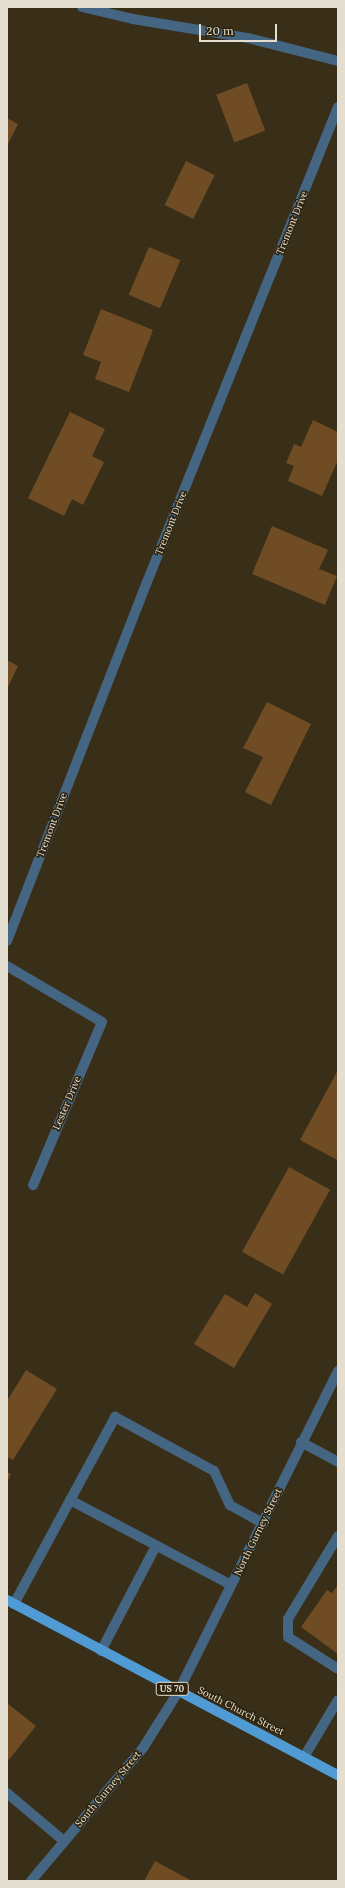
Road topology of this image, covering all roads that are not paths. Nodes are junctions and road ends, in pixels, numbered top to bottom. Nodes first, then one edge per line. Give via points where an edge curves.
1 (82, 7) edge
2 (338, 61) edge
3 (338, 107) edge
4 (7, 941) edge
5 (7, 966) edge
6 (32, 1185) dead end
7 (338, 1371) edge
8 (301, 1442) junction
9 (338, 1462) edge
10 (70, 1500) junction
11 (263, 1523) junction
12 (338, 1536) edge
13 (156, 1546) junction
14 (231, 1585) junction
15 (11, 1602) edge
16 (101, 1651) junction
17 (338, 1669) edge
18 (178, 1692) junction
19 (338, 1700) edge
20 (304, 1757) junction
21 (338, 1775) edge
22 (7, 1793) edge
23 (64, 1841) junction
24 (31, 1881) edge

1 - 2 street via 133,19 248,38
3 - 4 street, Tremont Drive via 147,582
5 - 6 street, Lester Drive via 102,1022
7 - 8 street, North Gurney Street
8 - 9 street
8 - 11 street, North Gurney Street
10 - 11 street via 115,1417 214,1471 230,1505
10 - 13 street
10 - 15 street
11 - 14 street, North Gurney Street
12 - 17 street via 288,1619 288,1637
13 - 14 street
13 - 16 street
14 - 18 street, North Gurney Street
15 - 16 main road, South Church Street / US 70
16 - 18 main road, South Church Street / US 70
18 - 20 main road, South Church Street / US 70
18 - 23 street, South Gurney Street via 143,1748
19 - 20 street
20 - 21 main road, South Church Street / US 70
22 - 23 street
23 - 24 street, South Gurney Street

